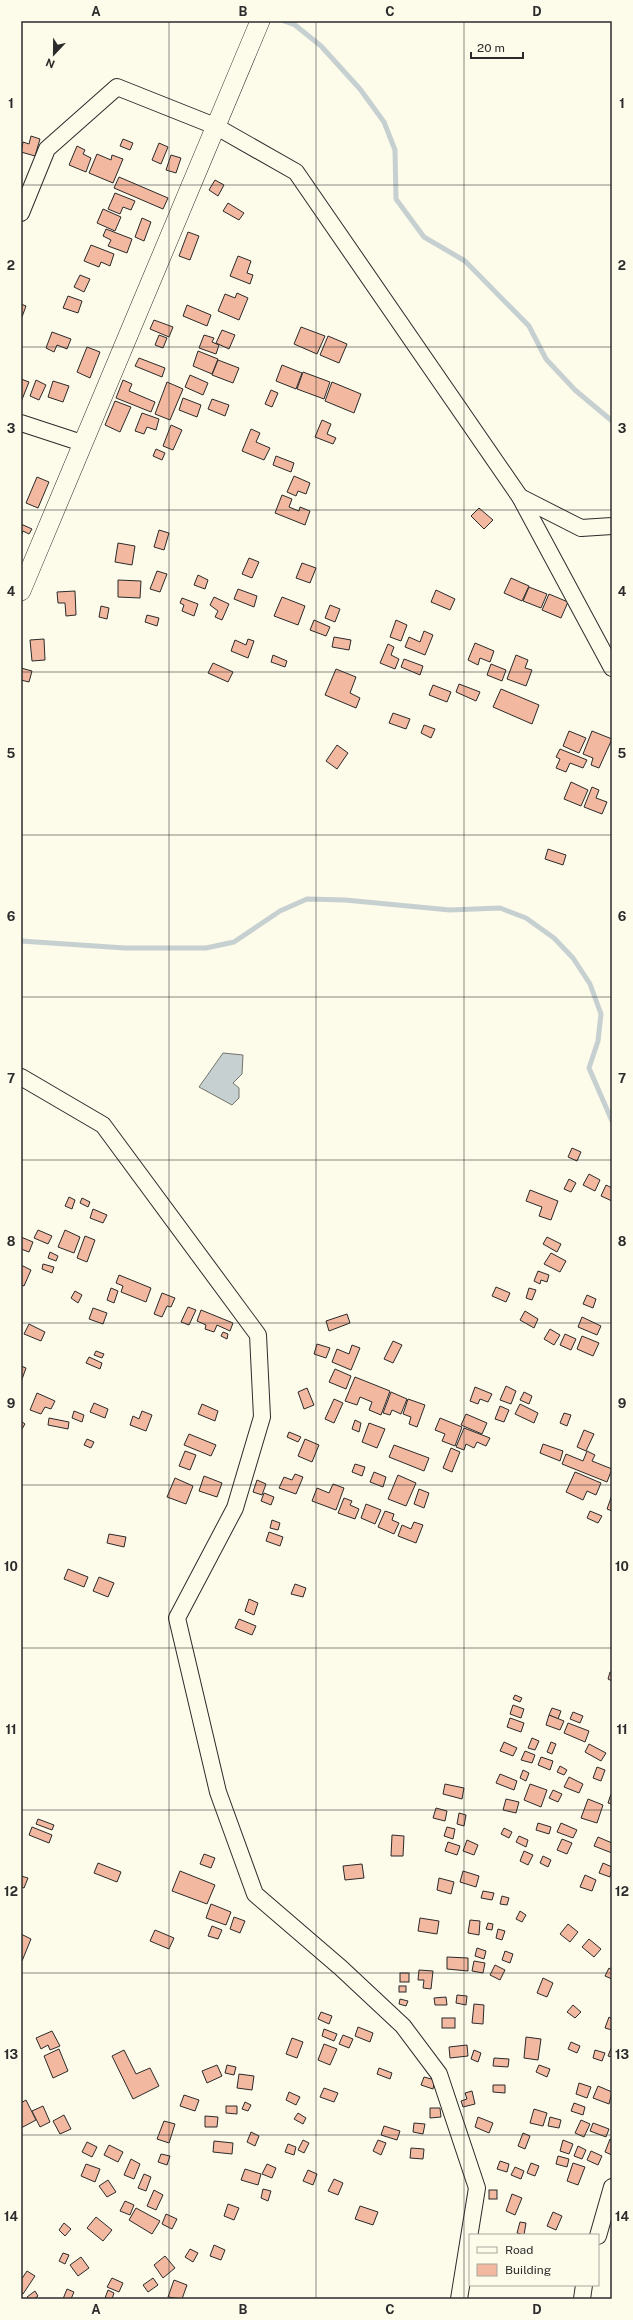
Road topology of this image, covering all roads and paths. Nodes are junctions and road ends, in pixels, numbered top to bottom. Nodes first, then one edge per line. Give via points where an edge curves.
1 (256, 29) edge
2 (216, 126) junction
3 (21, 213) edge
4 (21, 423) edge
5 (82, 443) junction
6 (520, 497) junction
7 (612, 526) edge
8 (22, 587) edge
9 (612, 668) edge
10 (21, 1077) edge
11 (612, 2187) edge
12 (470, 2234) edge
13 (599, 2234) edge
14 (469, 2237) edge
15 (584, 2286) edge
16 (459, 2299) edge
17 (582, 2299) edge

1 - 2 street
2 - 3 street via 117,87 47,149
2 - 5 street
2 - 6 street via 296,172
4 - 5 street
5 - 8 street
6 - 7 street via 581,528
6 - 9 street
10 - 12 street via 104,1125 258,1335 262,1418 235,1508 177,1618 218,1792 255,1894 341,1968 403,2026 439,2074 477,2188
11 - 13 street
14 - 16 street
15 - 17 street

